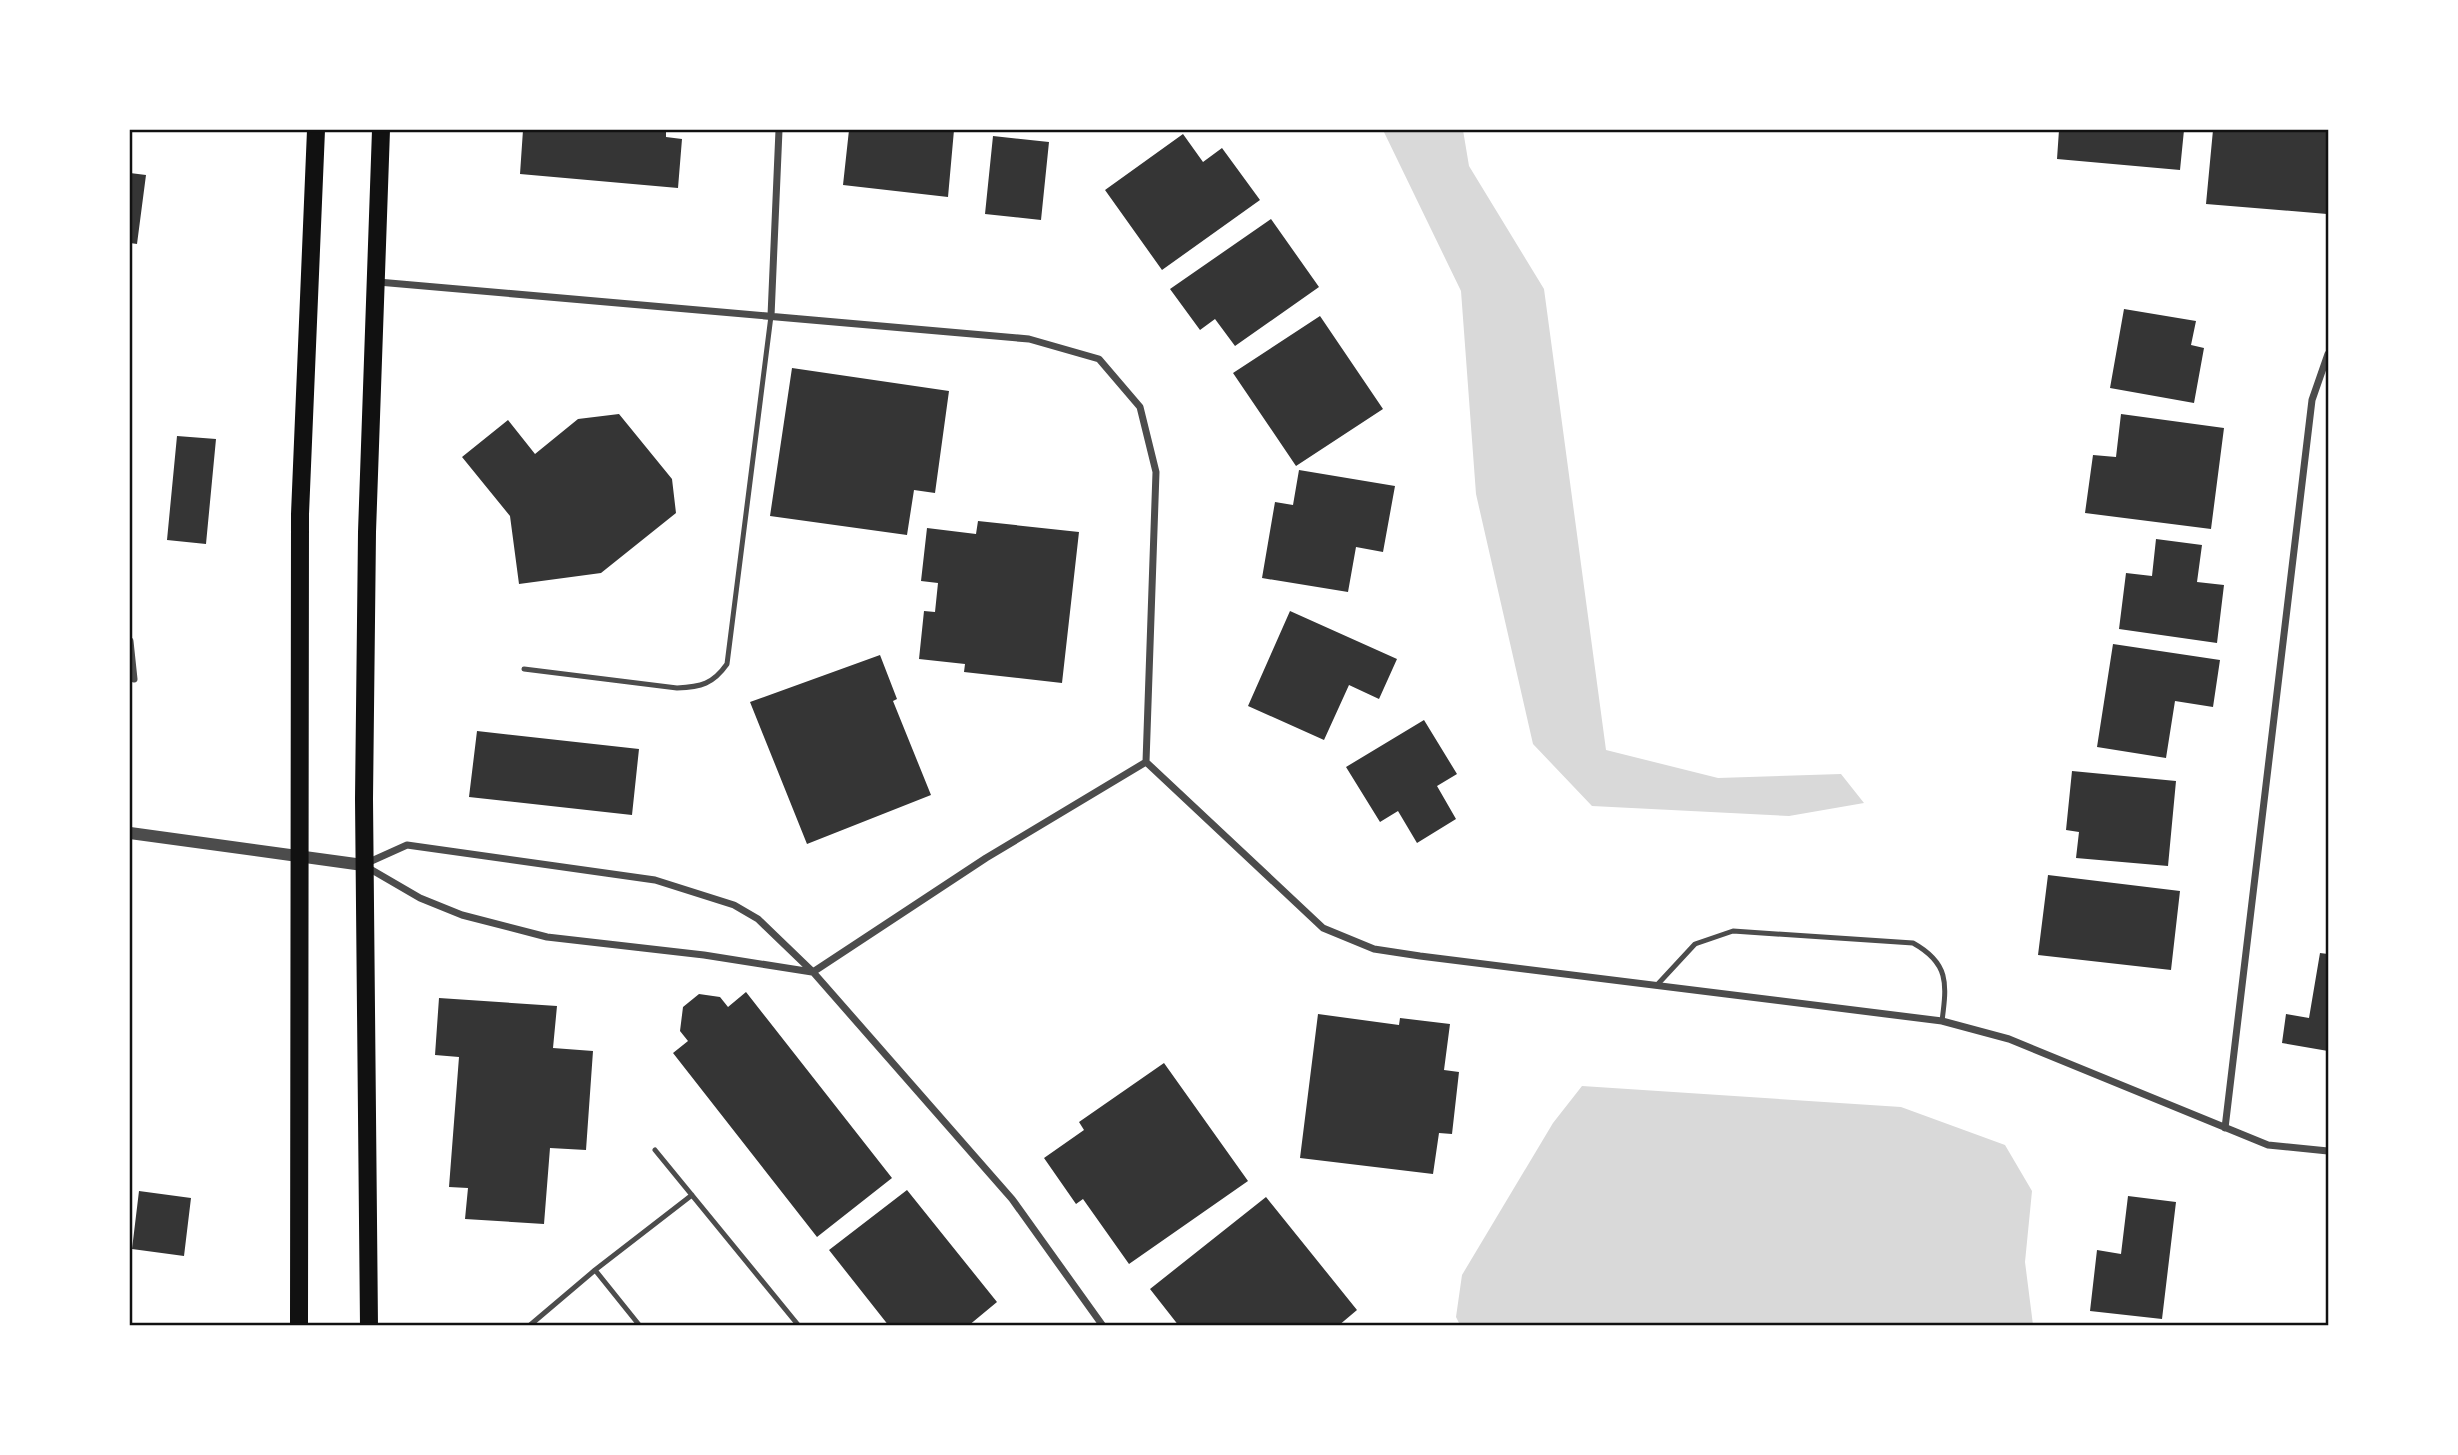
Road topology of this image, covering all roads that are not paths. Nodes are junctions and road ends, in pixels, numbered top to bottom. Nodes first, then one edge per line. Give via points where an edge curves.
1 (316, 130) edge
2 (381, 130) edge
3 (779, 130) edge
4 (374, 282) junction
5 (771, 316) junction
6 (2329, 354) edge
7 (130, 641) edge
8 (524, 669) dead end
9 (134, 679) dead end
10 (1146, 762) junction
11 (130, 834) edge
12 (299, 859) junction
13 (363, 865) junction
14 (813, 972) junction
15 (1657, 985) junction
16 (1942, 1021) junction
17 (2225, 1128) junction
18 (655, 1150) dead end
19 (2329, 1151) edge
20 (692, 1195) junction
21 (595, 1270) junction
22 (299, 1325) edge
23 (369, 1325) edge
24 (529, 1325) edge
25 (640, 1325) edge
26 (799, 1325) edge
27 (1103, 1325) edge

1 - 12 main road via 300,514
2 - 4 main road
3 - 5 street
4 - 5 street
4 - 13 main road
5 - 8 lane via 727,664 716,679 698,687 677,688
5 - 10 street via 1029,339 1099,359 1140,407 1156,472
6 - 17 street via 2312,400
7 - 9 street
10 - 14 street via 986,858
10 - 15 street via 1322,928 1386,951
11 - 12 street
12 - 13 street
12 - 22 main road
13 - 14 street via 462,915 547,937
13 - 14 street via 407,845 655,880 734,905 758,919
13 - 23 main road
14 - 27 street via 1012,1199
15 - 16 street
15 - 16 lane via 1695,944 1733,931 1913,943 1928,952 1942,970 1946,989
16 - 17 street via 2009,1039
17 - 19 street via 2268,1145
18 - 20 lane
20 - 21 lane
20 - 26 lane
21 - 24 lane
21 - 25 lane

